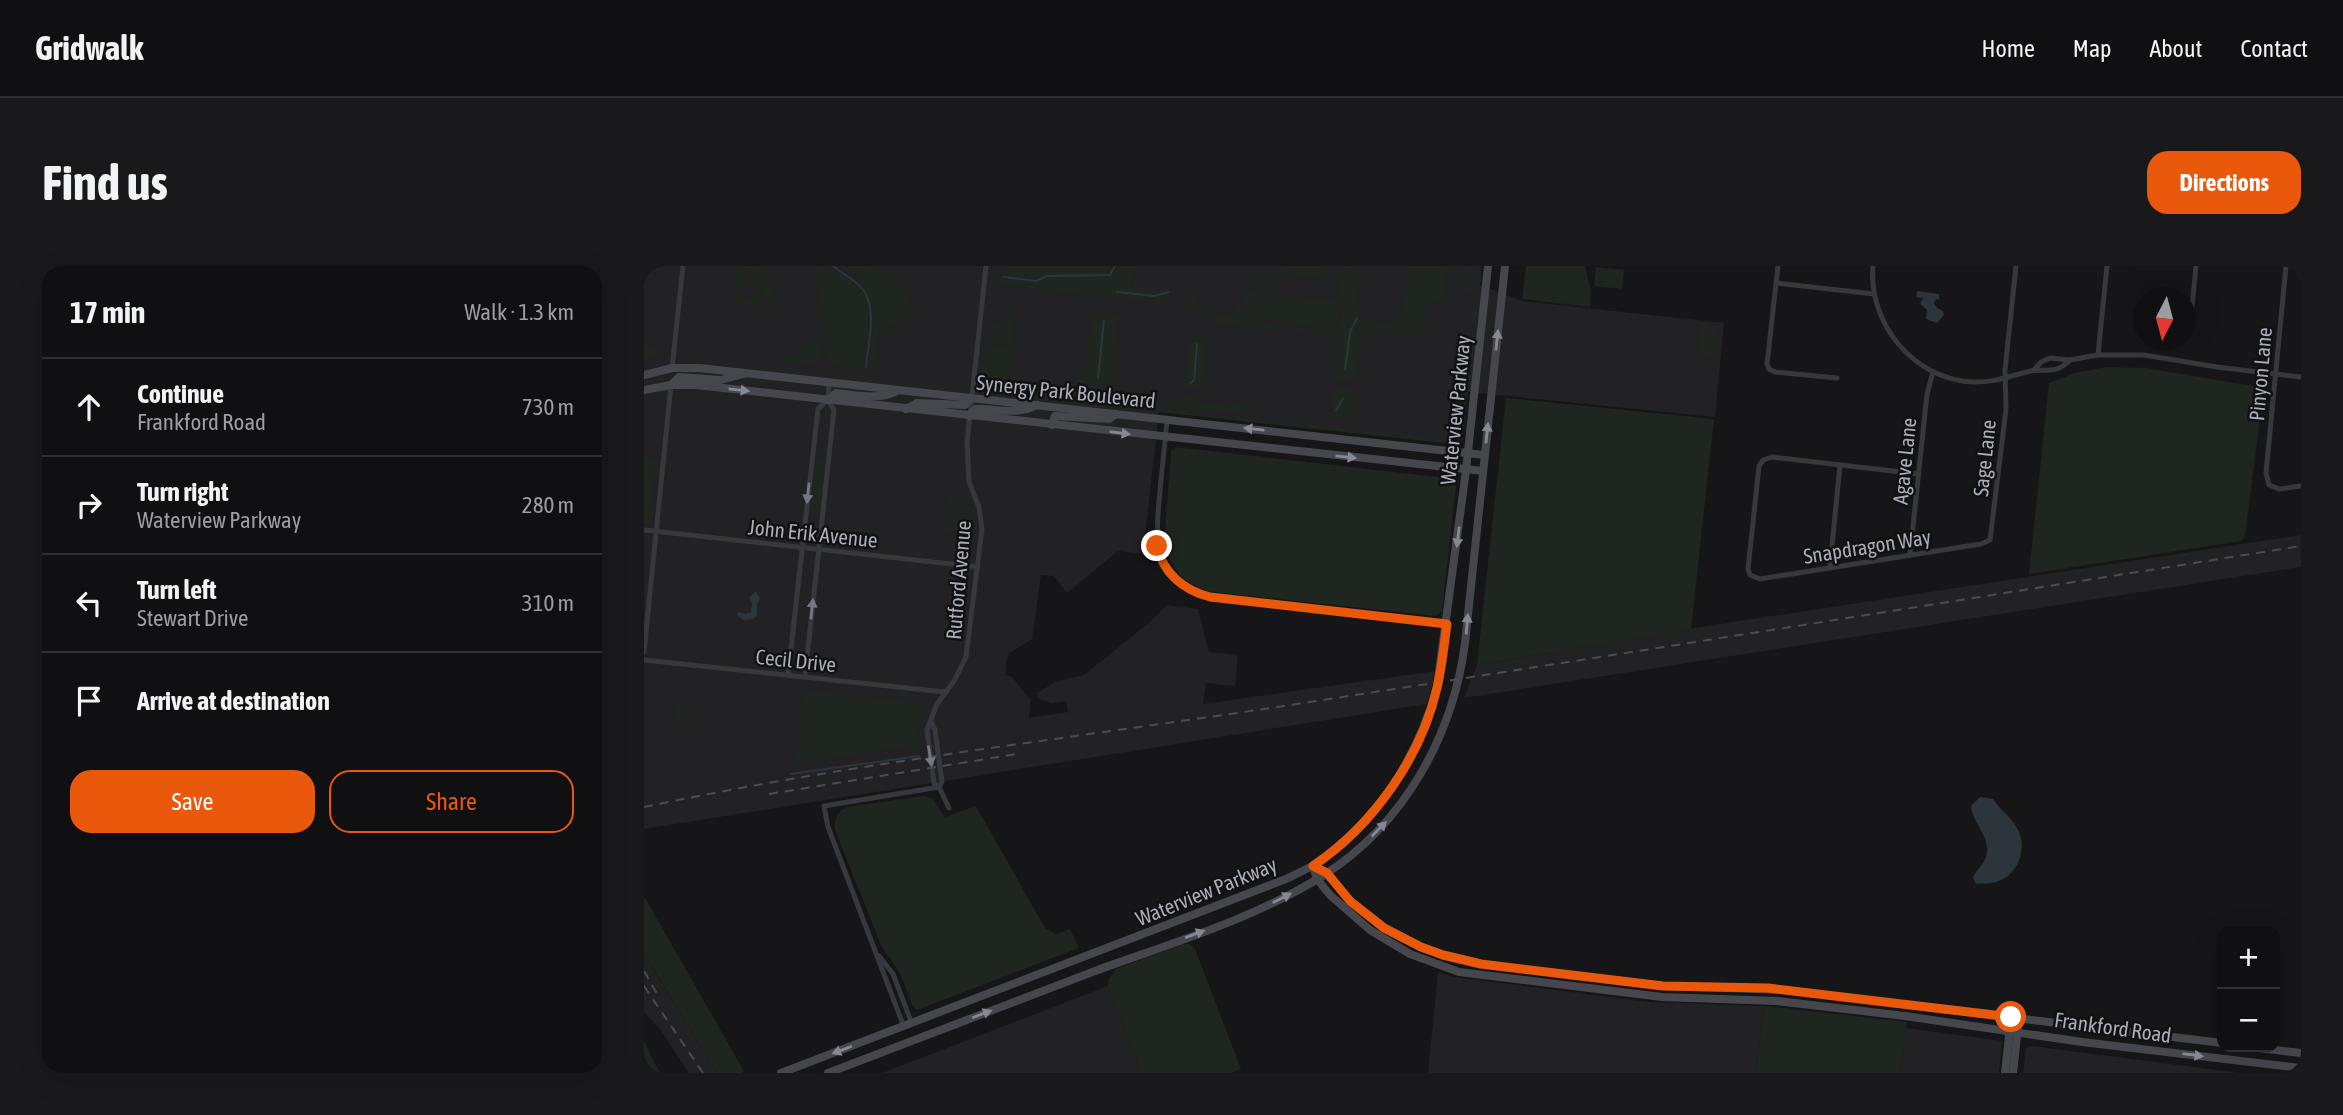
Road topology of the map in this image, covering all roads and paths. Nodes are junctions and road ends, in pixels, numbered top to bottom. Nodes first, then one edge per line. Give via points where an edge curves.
1 (683, 266) edge
2 (986, 266) edge
3 (1488, 266) edge
4 (1505, 266) edge
5 (1778, 266) edge
6 (1873, 266) edge
7 (2016, 266) edge
8 (2107, 266) edge
9 (2196, 266) edge
10 (2286, 266) edge
11 (1776, 283) junction
12 (2194, 287) edge
13 (1874, 294) junction
14 (2098, 355) junction
15 (2070, 360) junction
16 (672, 368) junction
17 (2034, 370) junction
18 (1933, 372) junction
19 (746, 373) junction
20 (644, 374) edge
21 (2276, 375) junction
22 (2301, 377) edge
23 (1837, 378) dead end
24 (2004, 379) junction
25 (830, 383) junction
26 (671, 385) junction
27 (1475, 388) junction
28 (644, 390) edge
29 (897, 390) junction
30 (1492, 390) junction
31 (971, 398) junction
32 (828, 400) junction
33 (1037, 405) junction
34 (906, 409) junction
35 (1116, 414) junction
36 (969, 416) junction
37 (1167, 420) junction
38 (1052, 425) junction
39 (1165, 438) junction
40 (1468, 453) junction
41 (1485, 454) junction
42 (1840, 465) junction
43 (1466, 470) junction
44 (1483, 471) junction
45 (1919, 474) junction
46 (2301, 486) edge
47 (644, 530) edge
48 (657, 531) junction
49 (1990, 540) joint
50 (802, 548) junction
51 (818, 550) junction
52 (1910, 555) junction
53 (978, 566) junction
54 (1830, 567) junction
55 (1447, 624) junction
56 (644, 652) edge
57 (644, 660) edge
58 (788, 675) junction
59 (805, 676) junction
60 (945, 692) junction
61 (1394, 783) junction
62 (939, 787) junction
63 (1408, 792) junction
64 (949, 808) dead end
65 (1313, 866) junction
66 (1327, 873) junction
67 (1317, 879) junction
68 (1089, 956) junction
69 (1094, 972) junction
70 (1642, 984) junction
71 (1640, 994) junction
72 (2015, 1018) junction
73 (908, 1025) junction
74 (2014, 1031) junction
75 (913, 1040) junction
76 (2217, 1043) edge
77 (2280, 1051) edge
78 (2257, 1052) edge
79 (2301, 1053) edge
80 (2256, 1063) junction
81 (2301, 1068) edge
82 (781, 1073) edge
83 (828, 1073) edge
84 (2005, 1073) edge
85 (2013, 1073) edge

1 - 16 street
2 - 31 street, Rutford Avenue
3 - 27 main road, Waterview Parkway
30 -> 4 main road, Waterview Parkway
5 - 11 street
6 - 13 street
7 - 24 street, Sage Lane
8 - 14 street
9 - 12 street
10 - 21 street, Pinyon Lane
11 - 13 street
11 - 23 street via 1769,369
13 - 18 street via 1895,341
14 - 15 street
14 - 21 street via 2144,355
15 - 17 street via 2053,371
15 - 17 street via 2050,358
16 - 19 main road, Synergy Park Boulevard
16 - 20 main road, Synergy Park Boulevard
16 - 26 main road
17 - 24 street
18 - 24 street via 1967,381
18 - 45 street, Agave Lane
19 - 25 main road, Synergy Park Boulevard
19 - 26 main road via 721,380 679,377
21 - 22 street
21 - 46 street, Pinyon Lane via 2266,473 2269,485 2279,489
24 - 49 street, Sage Lane via 2006,409
25 - 29 main road, Synergy Park Boulevard
25 - 32 street
26 - 28 main road, Synergy Park Boulevard
26 -> 32 main road, Synergy Park Boulevard
26 - 48 street
27 - 30 main road
27 - 40 main road, Waterview Parkway
29 - 31 main road, Synergy Park Boulevard
29 - 32 main road via 883,396 836,393
41 -> 30 main road, Waterview Parkway
31 - 33 main road, Synergy Park Boulevard
31 - 34 main road via 965,405 917,403
31 - 36 street, Rutford Avenue
32 - 34 main road, Synergy Park Boulevard
32 -> 50 street via 818,409
32 - 51 street via 834,410
33 - 35 main road, Synergy Park Boulevard
33 - 36 main road via 1017,411 975,409
34 - 36 main road, Synergy Park Boulevard
35 - 37 main road, Synergy Park Boulevard
35 - 38 main road via 1109,419 1055,416
36 - 38 main road, Synergy Park Boulevard
36 - 53 street, Rutford Avenue via 968,472 982,517
37 - 39 street
40 -> 37 main road, Synergy Park Boulevard
38 -> 39 main road, Synergy Park Boulevard
39 -> 43 main road, Synergy Park Boulevard
39 - 55 street via 1157,546 1167,568 1185,587 1210,597
40 - 41 main road, Synergy Park Boulevard
40 - 43 main road, Waterview Parkway
41 - 44 main road, Waterview Parkway
42 - 45 street
42 - 54 street
42 - 54 street, Snapdragon Way via 1772,457 1762,460 1748,569 1760,579
43 - 44 main road, Synergy Park Boulevard
43 -> 55 main road, Waterview Parkway
63 -> 44 main road, Waterview Parkway via 1438,740 1459,678
45 - 52 street, Agave Lane
47 - 48 street, John Erik Avenue
48 - 50 street, John Erik Avenue
48 - 56 street
49 - 52 street, Snapdragon Way
50 - 51 street, John Erik Avenue
50 - 58 street
51 - 53 street, John Erik Avenue
59 -> 51 street
52 - 54 street, Snapdragon Way
53 - 60 street, Rutford Avenue via 968,651
55 - 61 main road, Waterview Parkway via 1433,703
57 - 58 street, Cecil Drive
58 - 59 street, Cecil Drive
59 - 60 street, Cecil Drive
60 - 62 street, Rutford Avenue via 932,723 942,782
61 - 63 main road
61 - 65 main road, Waterview Parkway via 1351,835
62 - 64 street, Rutford Avenue
62 - 73 street via 824,806 877,954
66 -> 63 main road, Waterview Parkway via 1383,826
65 - 66 main road, Frankford Road
65 - 67 main road, Frankford Road
65 - 68 main road, Waterview Parkway
66 - 67 main road, Waterview Parkway
66 - 70 main road, Frankford Road via 1369,918 1443,955
69 -> 67 main road, Waterview Parkway via 1259,909
67 - 71 main road, Frankford Road via 1370,930 1410,954 1448,969
68 - 69 main road
68 - 73 main road, Waterview Parkway
75 -> 69 main road, Waterview Parkway
70 - 71 main road
70 - 72 main road, Frankford Road via 1768,988
71 - 74 main road, Frankford Road via 1777,1001
72 - 74 main road
72 - 76 main road, Frankford Road
73 - 75 main road
73 -> 82 main road, Waterview Parkway
74 -> 80 main road, Frankford Road
74 - 84 main road
74 - 85 main road
75 - 83 main road, Waterview Parkway
77 - 79 main road
78 - 80 main road
80 - 81 main road, Frankford Road

